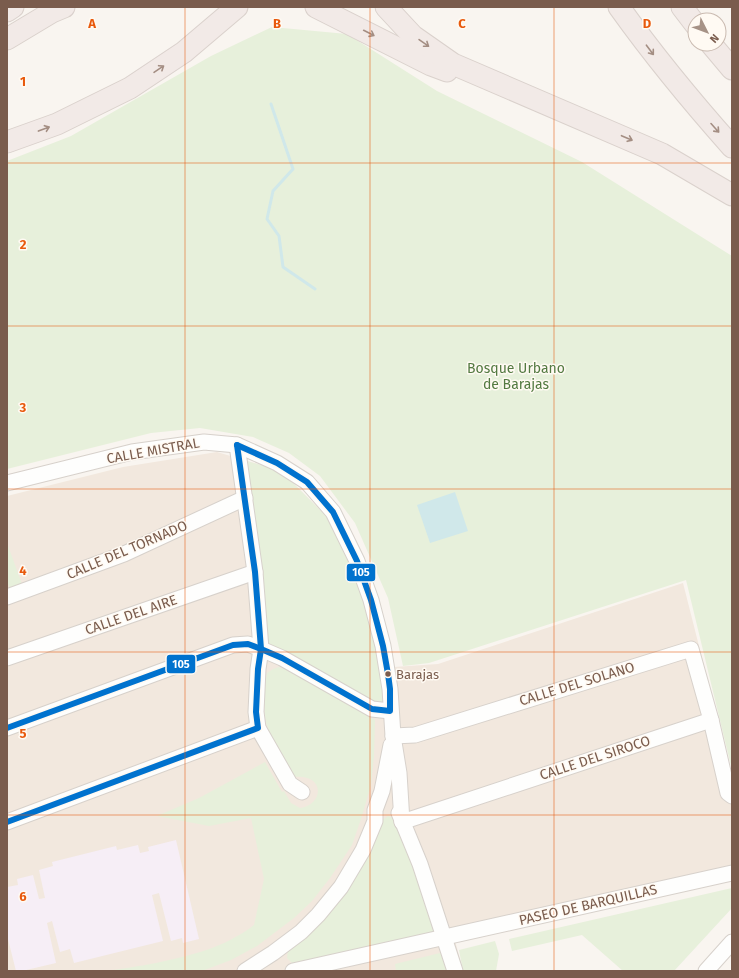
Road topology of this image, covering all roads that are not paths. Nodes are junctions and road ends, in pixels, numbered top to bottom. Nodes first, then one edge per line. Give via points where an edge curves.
1 (13, 7) edge
2 (38, 7) edge
3 (64, 7) edge
4 (316, 7) edge
5 (386, 7) edge
6 (619, 7) edge
7 (236, 9) edge
8 (7, 11) edge
9 (7, 25) edge
10 (7, 39) edge
11 (718, 52) edge
12 (732, 69) edge
13 (591, 123) junction
14 (7, 142) edge
15 (732, 147) edge
16 (732, 195) edge
17 (237, 445) junction
18 (7, 483) edge
19 (245, 498) junction
20 (255, 572) junction
21 (7, 598) edge
22 (261, 649) junction
23 (7, 658) edge
24 (390, 711) junction
25 (711, 720) junction
26 (7, 728) edge
27 (258, 728) junction
28 (392, 736) junction
29 (387, 762) junction
30 (399, 773) junction
31 (392, 789) junction
32 (302, 792) dead end
33 (732, 796) edge
34 (379, 817) junction
35 (7, 822) edge
36 (402, 822) junction
37 (732, 873) edge
38 (444, 937) junction
39 (732, 942) edge
40 (245, 971) edge
41 (293, 971) edge
42 (455, 971) edge
43 (706, 971) edge

1 - 8 highway
2 - 9 highway
3 - 10 highway
4 -> 13 highway via 431,65 501,94
5 -> 13 highway via 413,36 453,64
6 -> 15 highway via 650,50
14 -> 7 highway via 57,124 130,88 184,52
11 - 12 highway
13 -> 16 highway via 662,154
17 - 18 street, CALLE MISTRAL via 204,442 132,452
17 - 19 street
17 - 24 street, CALLE MISTRAL via 277,462 307,482 333,512 357,562 371,600 388,674
19 - 20 street
19 - 21 street, CALLE DEL TORNADO via 124,554
20 - 22 street
20 - 23 street, CALLE DEL AIRE
22 - 24 street via 282,658 372,709
22 - 26 street via 248,644 233,645
22 - 27 street via 256,712
24 - 28 street, CALLE MISTRAL
25 - 28 street, CALLE DEL SOLANO via 691,649 415,735
25 - 33 street via 728,793
25 - 36 street, CALLE DEL SIROCO
27 - 32 street via 290,784
27 - 35 street
28 - 29 street
28 - 30 street
29 - 31 street
29 - 34 street via 382,791 375,810
30 - 31 street
30 - 36 street
31 - 34 street
31 - 36 street
34 - 36 street via 396,812
34 - 40 street via 341,887 318,915 291,940
36 - 38 street via 420,864
37 - 38 street, PASEO DE BARQUILLAS
38 - 41 street, PASEO DE BARQUILLAS
38 - 42 street
39 - 43 street

